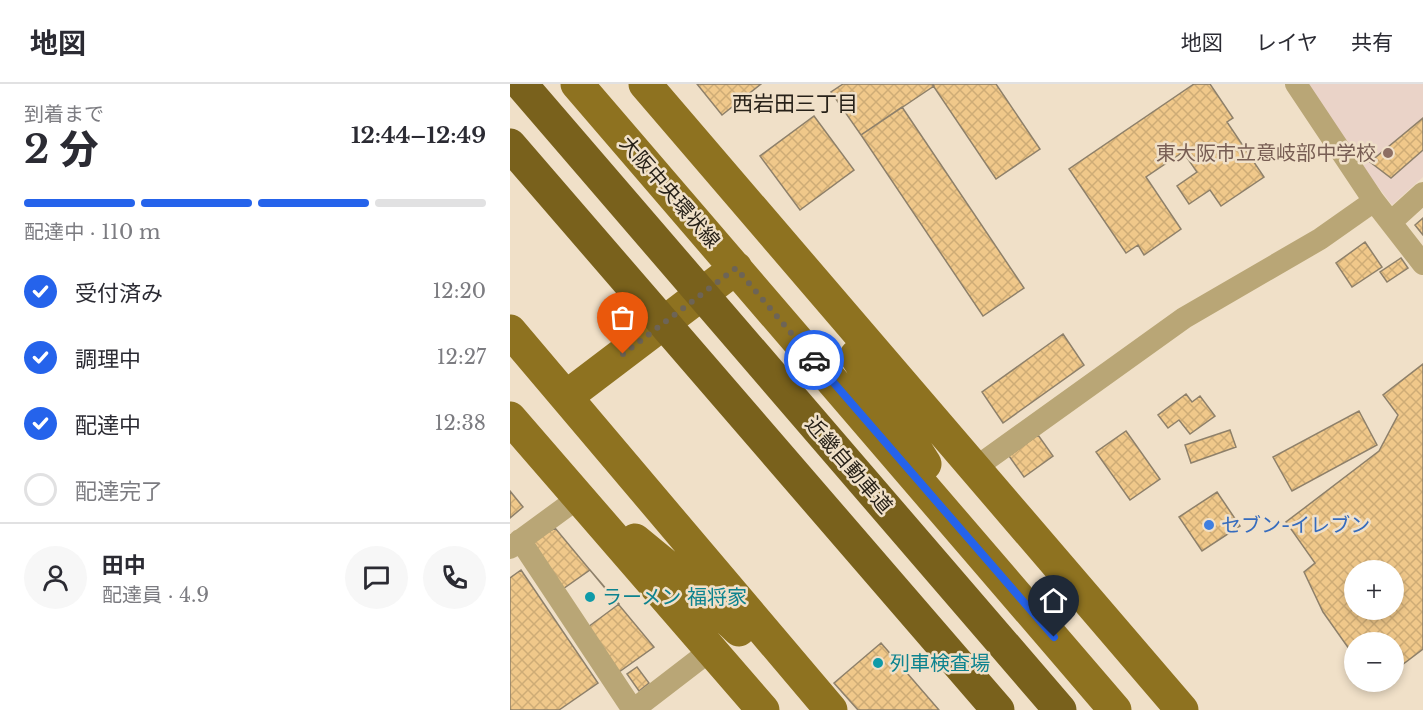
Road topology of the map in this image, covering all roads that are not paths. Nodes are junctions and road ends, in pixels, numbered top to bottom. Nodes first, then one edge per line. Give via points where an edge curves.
1 (521, 84) edge
2 (577, 84) edge
3 (645, 84) edge
4 (1296, 84) edge
5 (510, 145) edge
6 (1423, 193) edge
7 (1374, 201) junction
8 (1391, 222) junction
9 (792, 256) junction
10 (1423, 264) edge
11 (736, 268) junction
12 (510, 331) edge
13 (566, 397) junction
14 (510, 418) edge
15 (975, 468) junction
16 (570, 489) junction
17 (515, 544) edge
18 (977, 547) junction
19 (711, 650) junction
20 (763, 710) edge
21 (822, 710) edge
22 (831, 710) edge
23 (998, 710) edge
24 (1060, 710) edge
25 (1115, 710) edge
26 (1182, 710) edge

1 - 24 highway, 近畿自動車道, bridge
2 - 11 main road, 大阪中央環状線
3 - 9 main road
4 - 7 street
5 - 23 highway, bridge
6 - 8 street
7 - 8 street
7 - 15 street via 1320,239 1184,318
8 - 10 street
9 - 15 main road
9 - 18 main road
11 - 13 main road
11 - 18 main road, 大阪中央環状線
12 - 13 main road
13 - 22 main road
14 - 16 main road
15 - 26 main road
16 - 17 street
16 - 19 main road
16 - 21 main road via 702,595
17 - 19 street via 633,710
18 - 25 main road, 大阪中央環状線
19 - 20 main road

